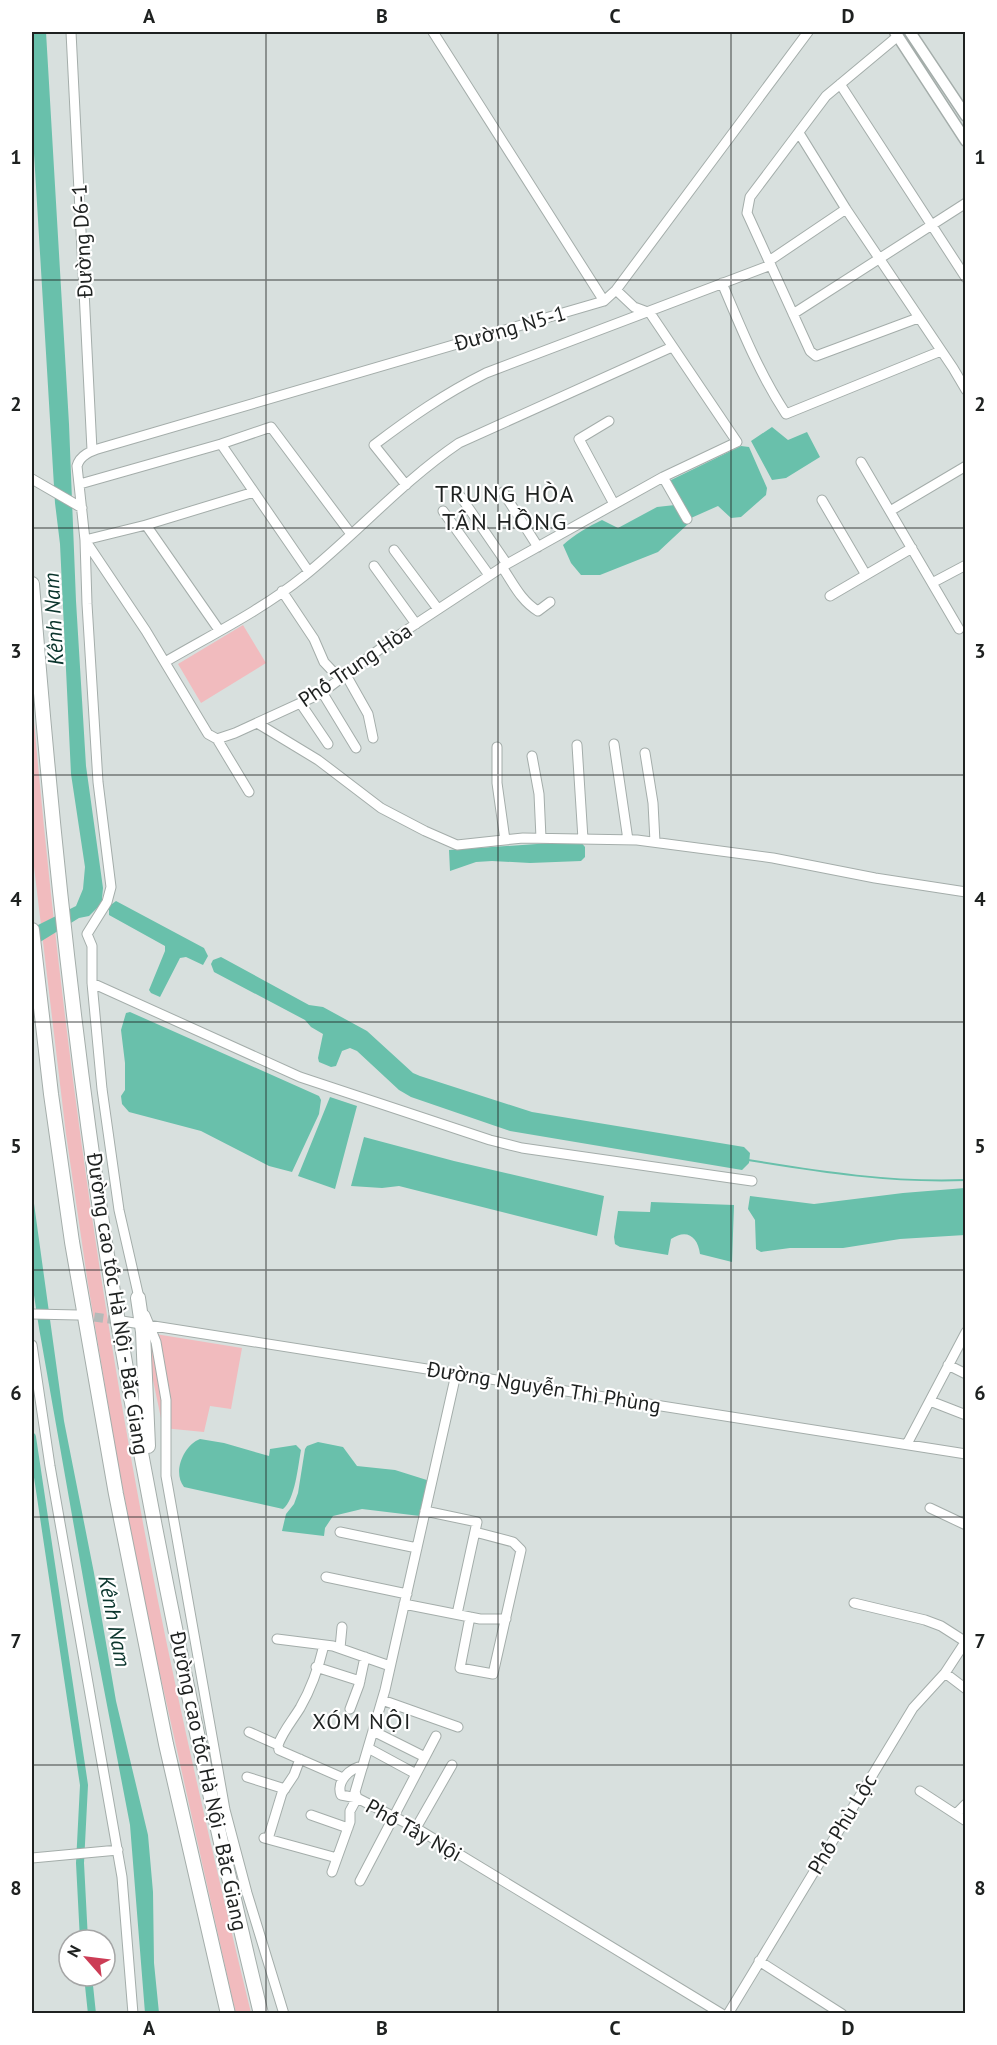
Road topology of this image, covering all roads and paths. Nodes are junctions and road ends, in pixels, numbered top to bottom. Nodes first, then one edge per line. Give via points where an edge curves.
1 (71, 32) edge
2 (433, 32) edge
3 (808, 32) edge
4 (911, 33) edge
5 (899, 37) edge
6 (840, 84) junction
7 (966, 116) edge
8 (799, 133) junction
9 (966, 141) edge
10 (966, 203) edge
11 (846, 209) junction
12 (932, 226) junction
13 (879, 260) junction
14 (770, 263) junction
15 (966, 278) edge
16 (722, 283) junction
17 (616, 290) junction
18 (604, 301) junction
19 (650, 313) junction
20 (793, 314) junction
21 (918, 318) junction
22 (672, 348) junction
23 (941, 351) junction
24 (966, 390) edge
25 (609, 421) dead end
26 (221, 444) junction
27 (92, 450) junction
28 (861, 462) dead end
29 (966, 466) edge
30 (663, 477) junction
31 (36, 481) edge
32 (80, 484) junction
33 (406, 485) junction
34 (254, 492) junction
35 (503, 492) dead end
36 (461, 497) dead end
37 (822, 500) dead end
38 (614, 504) junction
39 (82, 508) junction
40 (443, 511) dead end
41 (890, 511) junction
42 (685, 516) dead end
43 (146, 525) junction
44 (351, 534) junction
45 (86, 540) junction
46 (538, 547) junction
47 (912, 548) junction
48 (394, 550) dead end
49 (966, 565) edge
50 (374, 566) dead end
51 (505, 566) junction
52 (309, 572) junction
53 (489, 575) junction
54 (866, 575) junction
55 (932, 583) junction
56 (32, 584) edge
57 (282, 591) junction
58 (830, 596) dead end
59 (550, 602) dead end
60 (438, 609) junction
61 (416, 624) junction
62 (959, 629) dead end
63 (219, 630) junction
64 (165, 662) junction
65 (343, 677) junction
66 (322, 692) junction
67 (301, 704) junction
68 (257, 723) junction
69 (373, 738) dead end
70 (217, 739) junction
71 (328, 744) dead end
72 (614, 744) dead end
73 (577, 745) dead end
74 (356, 747) dead end
75 (497, 747) dead end
76 (645, 753) dead end
77 (532, 756) dead end
78 (249, 792) dead end
79 (541, 838) junction
80 (583, 839) junction
81 (505, 840) junction
82 (628, 840) junction
83 (655, 842) junction
84 (966, 892) edge
85 (32, 930) edge
86 (92, 983) junction
87 (752, 1181) dead end
88 (138, 1298) joint
89 (32, 1314) edge
90 (78, 1315) tunnel mouth
91 (122, 1321) tunnel mouth
92 (145, 1325) junction
93 (966, 1332) edge
94 (32, 1345) edge
95 (948, 1365) junction
96 (456, 1374) junction
97 (966, 1374) edge
98 (930, 1401) junction
99 (966, 1415) edge
100 (908, 1443) junction
101 (966, 1454) edge
102 (930, 1508) dead end
103 (425, 1511) junction
104 (966, 1526) edge
105 (340, 1532) dead end
106 (475, 1532) junction
107 (417, 1548) junction
108 (326, 1576) dead end
109 (407, 1594) junction
110 (170, 1600) junction
111 (854, 1603) dead end
112 (404, 1604) junction
113 (457, 1614) junction
114 (470, 1617) junction
115 (506, 1619) junction
116 (342, 1627) dead end
117 (277, 1639) dead end
118 (966, 1641) edge
119 (324, 1645) junction
120 (340, 1648) junction
121 (365, 1657) junction
122 (390, 1666) junction
123 (316, 1667) junction
124 (945, 1673) junction
125 (360, 1681) junction
126 (966, 1689) edge
127 (382, 1700) junction
128 (350, 1709) dead end
129 (458, 1727) dead end
130 (373, 1731) junction
131 (249, 1732) dead end
132 (436, 1736) dead end
133 (278, 1745) junction
134 (368, 1748) junction
135 (425, 1757) junction
136 (300, 1759) junction
137 (452, 1765) dead end
138 (363, 1766) junction
139 (416, 1774) junction
140 (247, 1777) dead end
141 (343, 1778) junction
142 (285, 1789) junction
143 (920, 1791) dead end
144 (357, 1798) junction
145 (966, 1804) edge
146 (956, 1814) junction
147 (311, 1815) dead end
148 (394, 1816) junction
149 (966, 1821) edge
150 (348, 1828) junction
151 (416, 1828) junction
152 (220, 1844) junction
153 (118, 1850) junction
154 (32, 1858) edge
155 (337, 1858) junction
156 (332, 1872) dead end
157 (360, 1881) dead end
158 (759, 1961) junction
159 (133, 2013) edge
160 (228, 2013) edge
161 (261, 2013) edge
162 (268, 2013) edge
163 (284, 2013) edge
164 (722, 2013) edge
165 (728, 2013) edge
166 (842, 2013) edge

1 - 27 street, Đường D6-1
2 - 18 street
3 - 17 street, Đường N5-1
4 - 5 main road
4 - 7 main road
5 - 6 street
5 - 9 main road
6 - 8 street via 812,112
6 - 12 street
8 - 11 street
8 - 14 street via 746,207
10 - 12 street
11 - 13 street
11 - 14 street
12 - 13 street
12 - 15 street
13 - 20 street
13 - 21 street
14 - 16 street
14 - 20 street
16 - 19 street
16 - 23 street via 754,359 786,414
17 - 18 street, Đường N5-1
17 - 19 street via 634,307
18 - 27 street, Đường N5-1
19 - 22 street
19 - 33 street via 486,373 416,412 374,445
20 - 21 street via 816,356
21 - 23 street
22 - 30 street, Phố Trung Hòa via 737,442
22 - 33 street via 459,443
23 - 24 street
25 - 38 street via 579,439
26 - 32 street
26 - 34 street
26 - 44 street via 271,427
27 - 32 street via 78,462
28 - 41 street
29 - 41 street
30 - 38 street, Phố Trung Hòa
30 - 42 street
31 - 39 street
32 - 39 street
33 - 44 street
34 - 43 street
34 - 52 street
35 - 46 street
36 - 51 street
37 - 54 street
38 - 46 street, Phố Trung Hòa
39 - 45 street
40 - 53 street
41 - 47 street
43 - 45 street
43 - 63 street
44 - 52 street
45 - 64 street
45 - 86 street via 98,782 111,887 107,902 87,932 92,946
46 - 51 street, Phố Trung Hòa
47 - 54 street
47 - 55 street
48 - 60 street
49 - 55 street
50 - 61 street
51 - 53 street, Phố Trung Hòa
51 - 59 street via 525,602 538,611
52 - 57 street
53 - 60 street, Phố Trung Hòa
54 - 58 street
55 - 62 street
56 - 110 highway, Đường cao tốc Hà Nội - Bắc Giang via 42,716 84,1090 104,1236
57 - 63 street
57 - 65 street via 314,639 324,662
60 - 61 street, Phố Trung Hòa
61 - 65 street, Phố Trung Hòa
63 - 64 street
64 - 70 street via 208,734
65 - 66 street, Phố Trung Hòa
65 - 69 street via 368,714
66 - 67 street, Phố Trung Hòa
66 - 74 street
67 - 68 street, Phố Trung Hòa
67 - 71 street
68 - 70 street, Phố Trung Hòa
68 - 81 street via 318,760 381,808 425,831 457,845
70 - 78 street
72 - 82 street
73 - 80 street
75 - 81 street via 497,783
76 - 83 street
77 - 79 street
79 - 80 street
79 - 81 street
80 - 82 street
82 - 83 street
83 - 84 street
85 - 160 highway, Đường cao tốc Hà Nội - Bắc Giang via 72,1242 116,1494 166,1744
86 - 87 street via 300,1077 490,1140
86 - 88 street via 119,1210
88 - 92 highway
89 - 90 street
91 - 92 street, Đường Nguyễn Thì Phùng
92 - 96 street, Đường Nguyễn Thì Phùng
92 - 110 highway via 147,1443
92 - 163 street via 156,1342 166,1400 166,1476 225,1810
93 - 95 street
94 - 153 street
95 - 97 street
95 - 98 street
96 - 100 street, Đường Nguyễn Thì Phùng
96 - 103 street, Phố Tây Nội
98 - 99 street
98 - 100 street
100 - 101 street, Đường Nguyễn Thì Phùng
102 - 104 street
103 - 106 street via 477,1522
103 - 107 street, Phố Tây Nội
105 - 107 street
106 - 113 street
106 - 115 street via 513,1542 521,1550
107 - 109 street, Phố Tây Nội
108 - 109 street
109 - 112 street, Phố Tây Nội
110 - 152 highway, Đường cao tốc Hà Nội - Bắc Giang
111 - 118 street via 926,1620
112 - 113 street
112 - 122 street, Phố Tây Nội
113 - 114 street
114 - 115 street
114 - 115 street via 460,1668 490,1675 495,1672
116 - 120 street
117 - 119 street
118 - 124 street, Phố Phù Lộc
119 - 120 street
119 - 123 street
120 - 121 street
121 - 122 street
121 - 125 street
122 - 127 street, Phố Tây Nội
123 - 125 street
123 - 133 street via 300,1707
124 - 126 street
124 - 158 street, Phố Phù Lộc via 903,1724
125 - 128 street
127 - 129 street
127 - 130 street, Phố Tây Nội
130 - 134 street, Phố Tây Nội
130 - 135 street
131 - 133 street
132 - 135 street
133 - 136 street via 279,1750
134 - 138 street, Phố Tây Nội
134 - 139 street
135 - 139 street
136 - 141 street
136 - 142 street
137 - 151 street
138 - 141 street via 354,1767
138 - 144 street, Phố Tây Nội via 355,1792
139 - 148 street
140 - 142 street
141 - 144 street via 341,1795
142 - 155 street via 266,1838
143 - 146 street
144 - 148 street, Phố Tây Nội
144 - 150 street
145 - 146 street
146 - 149 street
147 - 150 street
148 - 151 street, Phố Tây Nội
148 - 157 street
150 - 155 street
151 - 164 street, Phố Tây Nội
152 - 161 highway, Đường cao tốc Hà Nội - Bắc Giang
152 - 162 highway
153 - 154 street
153 - 159 street
155 - 156 street
158 - 165 street, Phố Phù Lộc
158 - 166 street

